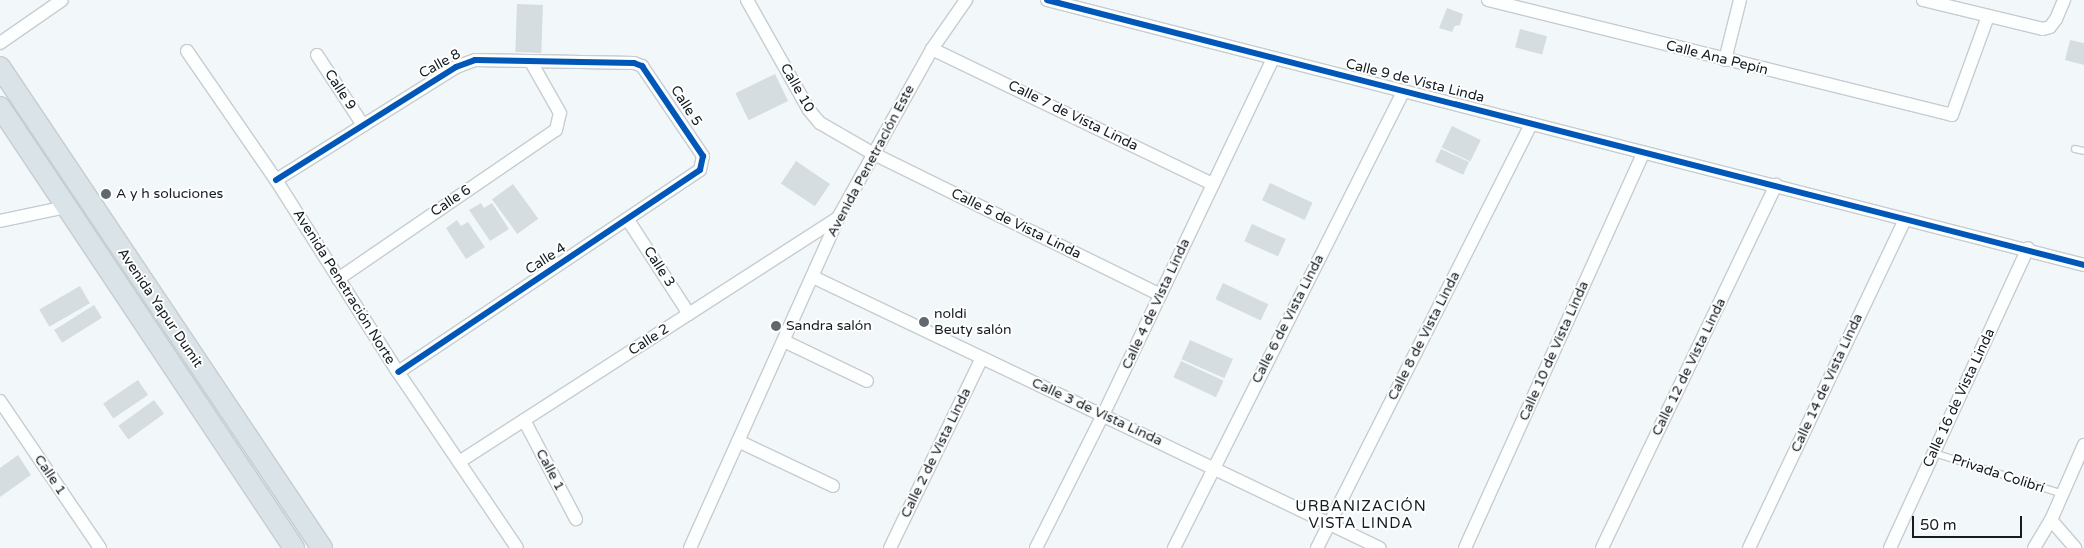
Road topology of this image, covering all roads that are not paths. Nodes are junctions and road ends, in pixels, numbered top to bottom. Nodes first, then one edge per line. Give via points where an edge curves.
1 (62, 0) edge
2 (747, 0) edge
3 (966, 0) edge
4 (1047, 0) edge
5 (1490, 0) edge
6 (1740, 0) edge
7 (1923, 0) edge
8 (2064, 0) edge
9 (1988, 16) junction
10 (0, 43) edge
11 (932, 49) junction
12 (187, 51) dead end
13 (317, 55) dead end
14 (1273, 58) junction
15 (1725, 60) junction
16 (532, 62) junction
17 (642, 66) joint
18 (0, 67) edge
19 (1403, 92) junction
20 (0, 107) edge
21 (1531, 124) junction
22 (363, 125) junction
23 (2075, 149) dead end
24 (2084, 151) edge
25 (872, 153) junction
26 (1643, 154) junction
27 (703, 163) joint
28 (276, 180) junction
29 (1213, 184) junction
30 (1776, 185) junction
31 (66, 207) junction
32 (838, 218) junction
33 (1905, 219) junction
34 (628, 220) junction
35 (0, 221) edge
36 (2028, 248) junction
37 (2084, 264) edge
38 (813, 277) junction
39 (338, 278) junction
40 (1160, 295) junction
41 (689, 314) junction
42 (784, 341) junction
43 (982, 358) junction
44 (398, 372) junction
45 (867, 381) dead end
46 (0, 402) edge
47 (1103, 415) junction
48 (524, 420) junction
49 (738, 441) junction
50 (2084, 444) edge
51 (1934, 453) junction
52 (460, 462) junction
53 (1213, 467) junction
54 (833, 486) dead end
55 (2062, 494) junction
56 (576, 519) dead end
57 (2051, 520) junction
58 (1329, 523) junction
59 (100, 548) edge
60 (294, 548) edge
61 (322, 548) edge
62 (517, 548) edge
63 (690, 548) edge
64 (890, 548) edge
65 (1036, 548) edge
66 (1174, 548) edge
67 (1317, 548) edge
68 (1380, 548) edge
69 (1465, 548) edge
70 (1602, 548) edge
71 (1749, 548) edge
72 (1890, 548) edge
73 (2034, 548) edge
74 (2075, 548) edge

1 - 10 street
2 - 25 street, Calle 10 via 814,117
3 - 11 street, Avenida Penetración Este
4 - 14 street, Calle 9 de Vista Linda
5 - 15 street, Calle Ana Pepín
6 - 15 street
7 - 9 street
8 - 9 street via 2056,19 2050,27 2043,29
9 - 15 street, Calle Ana Pepín via 1956,111 1947,115
11 - 25 street, Avenida Penetración Este
11 - 29 street, Calle 7 de Vista Linda
12 - 28 street, Avenida Penetración Norte
13 - 22 street, Calle 9
14 - 19 street, Calle 9 de Vista Linda
14 - 29 street, Calle 4 de Vista Linda
16 - 17 street, Calle 8 via 634,63
16 - 22 street, Calle 8 via 467,62
16 - 39 street, Calle 6 via 560,113 556,130
17 - 27 street, Calle 5 via 703,156
18 - 61 main road, Avenida Yapur Dumit
19 - 21 street, Calle 9 de Vista Linda
19 - 53 street, Calle 6 de Vista Linda
20 - 31 main road, Avenida Yapur Dumit via 9,128
21 - 26 street, Calle 9 de Vista Linda
21 - 58 street, Calle 8 de Vista Linda
22 - 28 street, Calle 8
23 - 24 lane
25 - 32 street, Avenida Penetración Este
25 - 40 street, Calle 5 de Vista Linda
26 - 30 street, Calle 9 de Vista Linda
26 - 69 street, Calle 10 de Vista Linda
27 - 34 street, Calle 4 via 700,170
28 - 39 street, Avenida Penetración Norte
29 - 40 street, Calle 4 de Vista Linda
30 - 33 street, Calle 9 de Vista Linda
30 - 70 street, Calle 12 de Vista Linda
31 - 35 street
31 - 60 main road, Avenida Yapur Dumit
32 - 38 street, Avenida Penetración Este
32 - 41 street, Calle 2
33 - 36 street, Calle 9 de Vista Linda
33 - 71 street, Calle 14 de Vista Linda
34 - 41 street, Calle 3
34 - 44 street, Calle 4
36 - 37 street, Calle 9 de Vista Linda
36 - 51 street, Calle 16 de Vista Linda
38 - 42 street, Avenida Penetración Este
38 - 43 street, Calle 3 de Vista Linda
39 - 44 street, Avenida Penetración Norte
40 - 47 street, Calle 4 de Vista Linda
41 - 48 street, Calle 2
42 - 45 street
42 - 49 street, Avenida Penetración Este
43 - 47 street, Calle 3 de Vista Linda
43 - 64 street, Calle 2 de Vista Linda
44 - 52 street, Avenida Penetración Norte
46 - 59 street, Calle 1
47 - 53 street, Calle 3 de Vista Linda
47 - 65 street, Calle 4 de Vista Linda
48 - 52 street, Calle 2
48 - 56 street, Calle 1
49 - 54 street
49 - 63 street, Avenida Penetración Este
50 - 55 street
51 - 55 lane, Privada Colibrí
51 - 72 street, Calle 16 de Vista Linda
52 - 62 street, Avenida Penetración Norte
53 - 58 street, Calle 3 de Vista Linda
53 - 66 street, Calle 6 de Vista Linda
55 - 57 street
57 - 73 street
57 - 74 street
58 - 67 street, Calle 8 de Vista Linda
58 - 68 street, Calle 3 de Vista Linda

